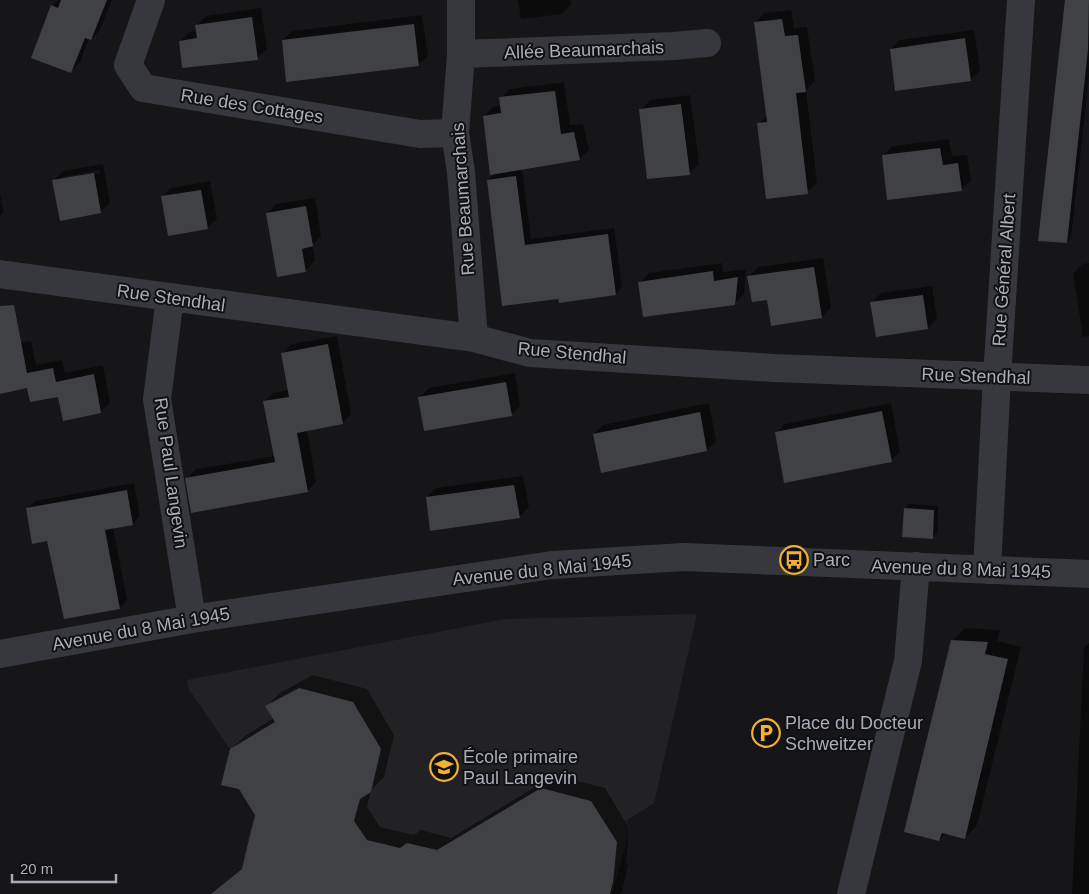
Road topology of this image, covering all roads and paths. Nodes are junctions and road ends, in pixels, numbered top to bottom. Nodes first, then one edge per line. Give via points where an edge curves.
1 (152, 0) edge
2 (461, 0) edge
3 (1021, 0) edge
4 (707, 43) dead end
5 (461, 54) junction
6 (456, 133) junction
7 (0, 274) edge
8 (170, 298) junction
9 (474, 338) junction
10 (997, 377) junction
11 (1089, 380) edge
12 (916, 566) junction
13 (987, 570) junction
14 (1089, 574) edge
15 (192, 618) junction
16 (0, 654) edge
17 (851, 894) edge

1 - 6 street, Rue des Cottages via 128,65 142,88 420,134
2 - 5 street, Rue Beaumarchais
3 - 10 street, Rue Général Albert
4 - 5 street, Allée Beaumarchais
5 - 6 street, Rue Beaumarchais
6 - 9 street, Rue Beaumarchais
7 - 8 street, Rue Stendhal
8 - 9 street, Rue Stendhal
8 - 15 street, Rue Paul Langevin via 157,399
9 - 10 street, Rue Stendhal via 530,353
10 - 11 street, Rue Stendhal
10 - 13 street, Rue Général Albert
12 - 13 street, Avenue du 8 Mai 1945
12 - 15 street, Avenue du 8 Mai 1945 via 684,557 552,565
12 - 17 street via 908,661
13 - 14 street, Avenue du 8 Mai 1945
15 - 16 street, Avenue du 8 Mai 1945

